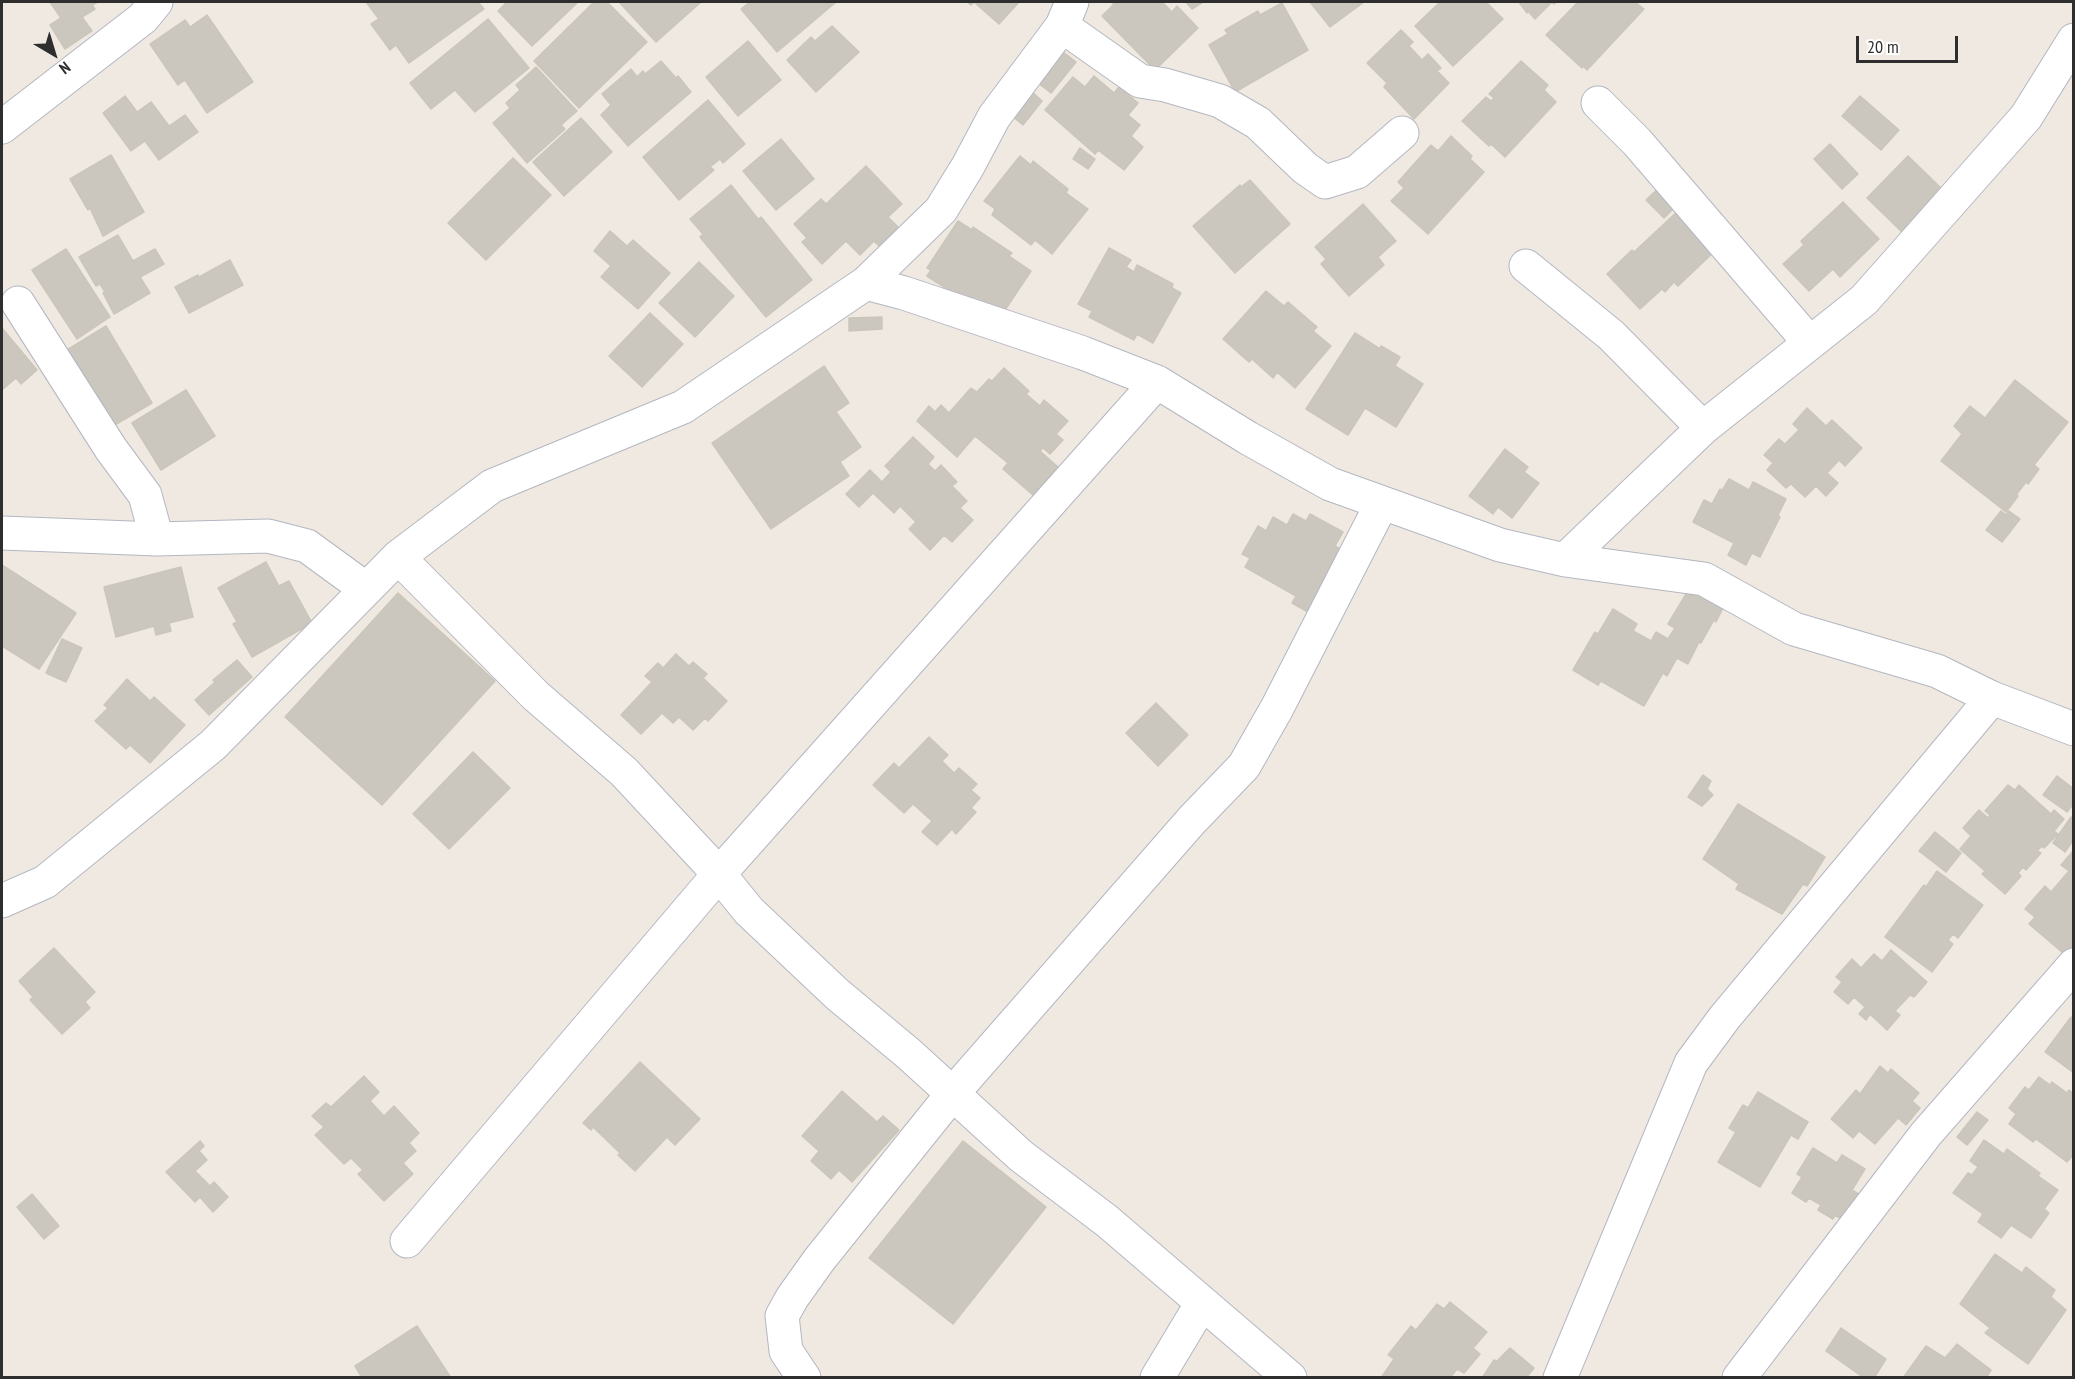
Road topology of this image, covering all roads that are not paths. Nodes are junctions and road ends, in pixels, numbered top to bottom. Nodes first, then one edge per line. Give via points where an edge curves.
1 (156, 2) edge
2 (1067, 14) edge
3 (2073, 40) edge
4 (1598, 103) dead end
5 (2, 127) edge
6 (1402, 133) dead end
7 (1526, 266) dead end
8 (867, 283) junction
9 (18, 303) dead end
10 (1809, 342) junction
11 (1157, 382) junction
12 (1703, 428) junction
13 (1382, 503) junction
14 (2, 533) edge
15 (156, 539) junction
16 (398, 557) junction
17 (1565, 560) junction
18 (366, 589) junction
19 (1992, 698) junction
20 (2073, 729) edge
21 (720, 874) junction
22 (2, 902) edge
23 (2073, 965) edge
24 (953, 1093) junction
25 (407, 1241) dead end
26 (1202, 1303) junction
27 (804, 1377) edge
28 (1157, 1377) edge
29 (1290, 1377) edge
30 (1560, 1377) edge
31 (1740, 1377) edge

1 - 5 street via 143,18
2 - 6 street via 1140,81 1220,101 1258,123 1324,182 1357,172
2 - 8 street via 994,117 941,210
3 - 10 street via 2026,117 1863,300
4 - 10 street via 1637,142
7 - 12 street via 1611,335
8 - 11 street via 1083,353
8 - 16 street via 683,407 492,486
9 - 15 street via 145,495
10 - 12 street
11 - 13 street via 1330,484
11 - 21 street
12 - 17 street
13 - 17 street via 1500,545
13 - 24 street via 1244,766 1191,820
14 - 15 street
15 - 18 street via 268,536 308,546
16 - 18 street
16 - 21 street via 536,696 624,772
17 - 19 street via 1704,579 1794,629 1937,671
18 - 22 street via 213,745 45,882
19 - 20 street
19 - 30 street via 1725,1017 1691,1063
21 - 24 street via 749,911 837,994
21 - 25 street
23 - 31 street via 1926,1134
24 - 26 street via 1021,1156 1107,1221
24 - 27 street via 819,1260 782,1316 786,1351
26 - 28 street
26 - 29 street

